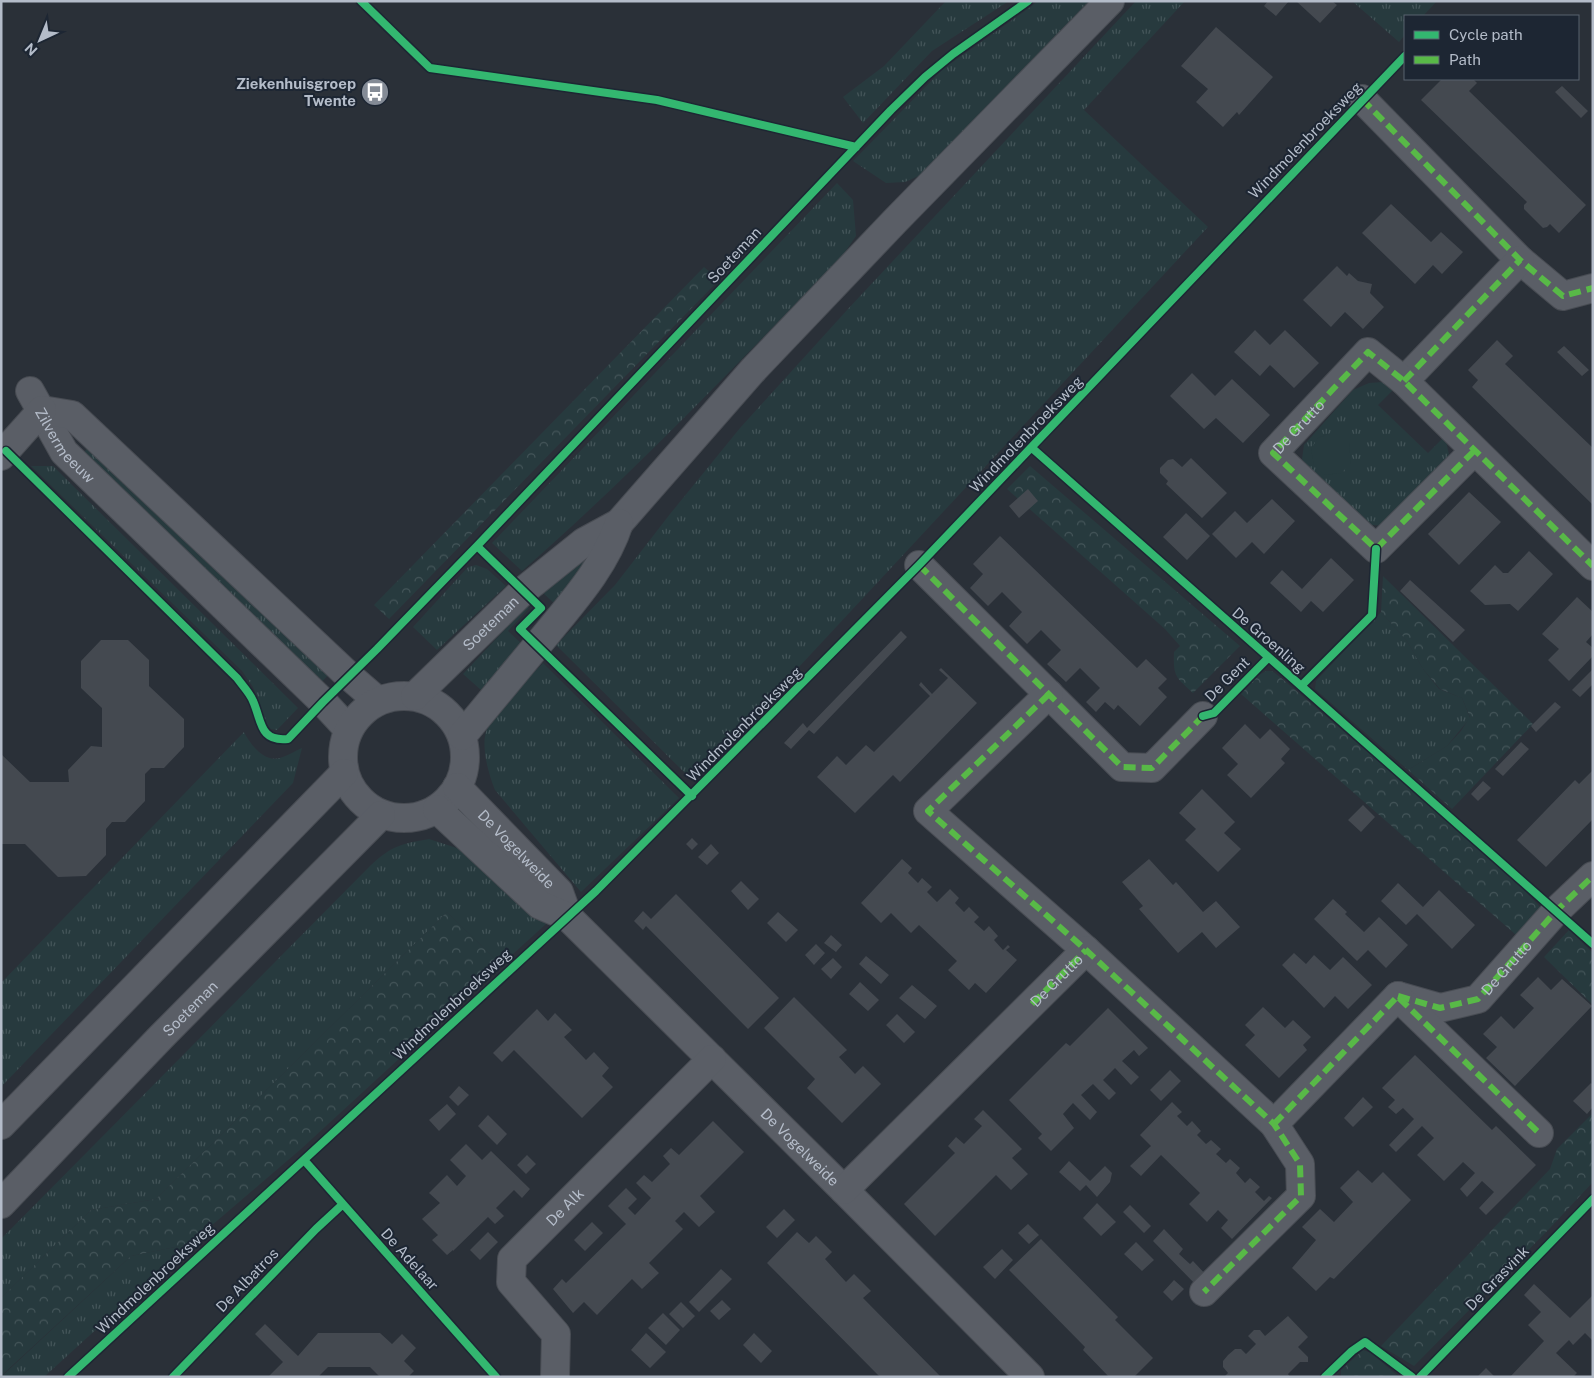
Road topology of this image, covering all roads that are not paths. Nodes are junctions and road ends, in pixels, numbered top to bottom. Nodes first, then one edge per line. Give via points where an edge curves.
1 (1110, 1) edge
2 (1362, 99) dead end
3 (1520, 260) junction
4 (1593, 288) edge
5 (1404, 381) junction
6 (36, 401) junction
7 (1474, 451) junction
8 (1, 456) edge
9 (620, 523) junction
10 (920, 565) dead end
11 (1593, 566) edge
12 (1049, 694) junction
13 (416, 696) junction
14 (378, 701) junction
15 (1203, 716) dead end
16 (348, 729) junction
17 (462, 736) junction
18 (344, 774) junction
19 (458, 787) junction
20 (437, 809) junction
21 (381, 815) junction
22 (1593, 876) edge
23 (568, 917) junction
24 (1086, 950) junction
25 (1398, 996) junction
26 (712, 1059) junction
27 (1274, 1124) junction
28 (1, 1125) edge
29 (1539, 1133) dead end
30 (844, 1190) junction
31 (1, 1204) edge
32 (1204, 1292) dead end
33 (555, 1377) edge
34 (1030, 1377) edge

1 - 9 street, Soeteman via 754,368
2 - 3 street
3 - 4 street via 1563,296
3 - 5 street
5 - 7 street, De Grutto
5 - 7 street, De Grutto via 1368,352 1273,453 1376,548
6 - 8 street
6 - 14 street, Zilvermeeuw via 72,415
6 - 16 street, Zilvermeeuw via 64,452
7 - 11 street, De Grutto
9 - 13 street, Soeteman via 584,542 524,591
9 - 17 street, Soeteman via 603,561
10 - 12 street, De Gent
12 - 15 street, De Gent via 1122,767 1152,768
12 - 24 street via 928,811
13 - 14 street
13 - 17 street via 444,710
14 - 16 street via 361,712
16 - 18 street via 342,751
17 - 19 street via 465,760
18 - 21 street via 358,799
18 - 28 street
19 - 20 street
19 - 23 street, De Vogelweide via 559,892
20 - 21 street via 424,816 410,818
20 - 23 street, De Vogelweide via 540,905
21 - 31 street, Soeteman
22 - 25 street, De Grutto via 1478,999 1440,1008
23 - 26 street, De Vogelweide
24 - 27 street, De Grutto
24 - 30 street, De Grutto
25 - 27 street
25 - 29 street
26 - 30 street, De Vogelweide
26 - 33 street, De Alk via 512,1259 511,1282 556,1334
27 - 32 street, De Grutto via 1300,1164 1301,1196
30 - 34 street, De Vogelweide

